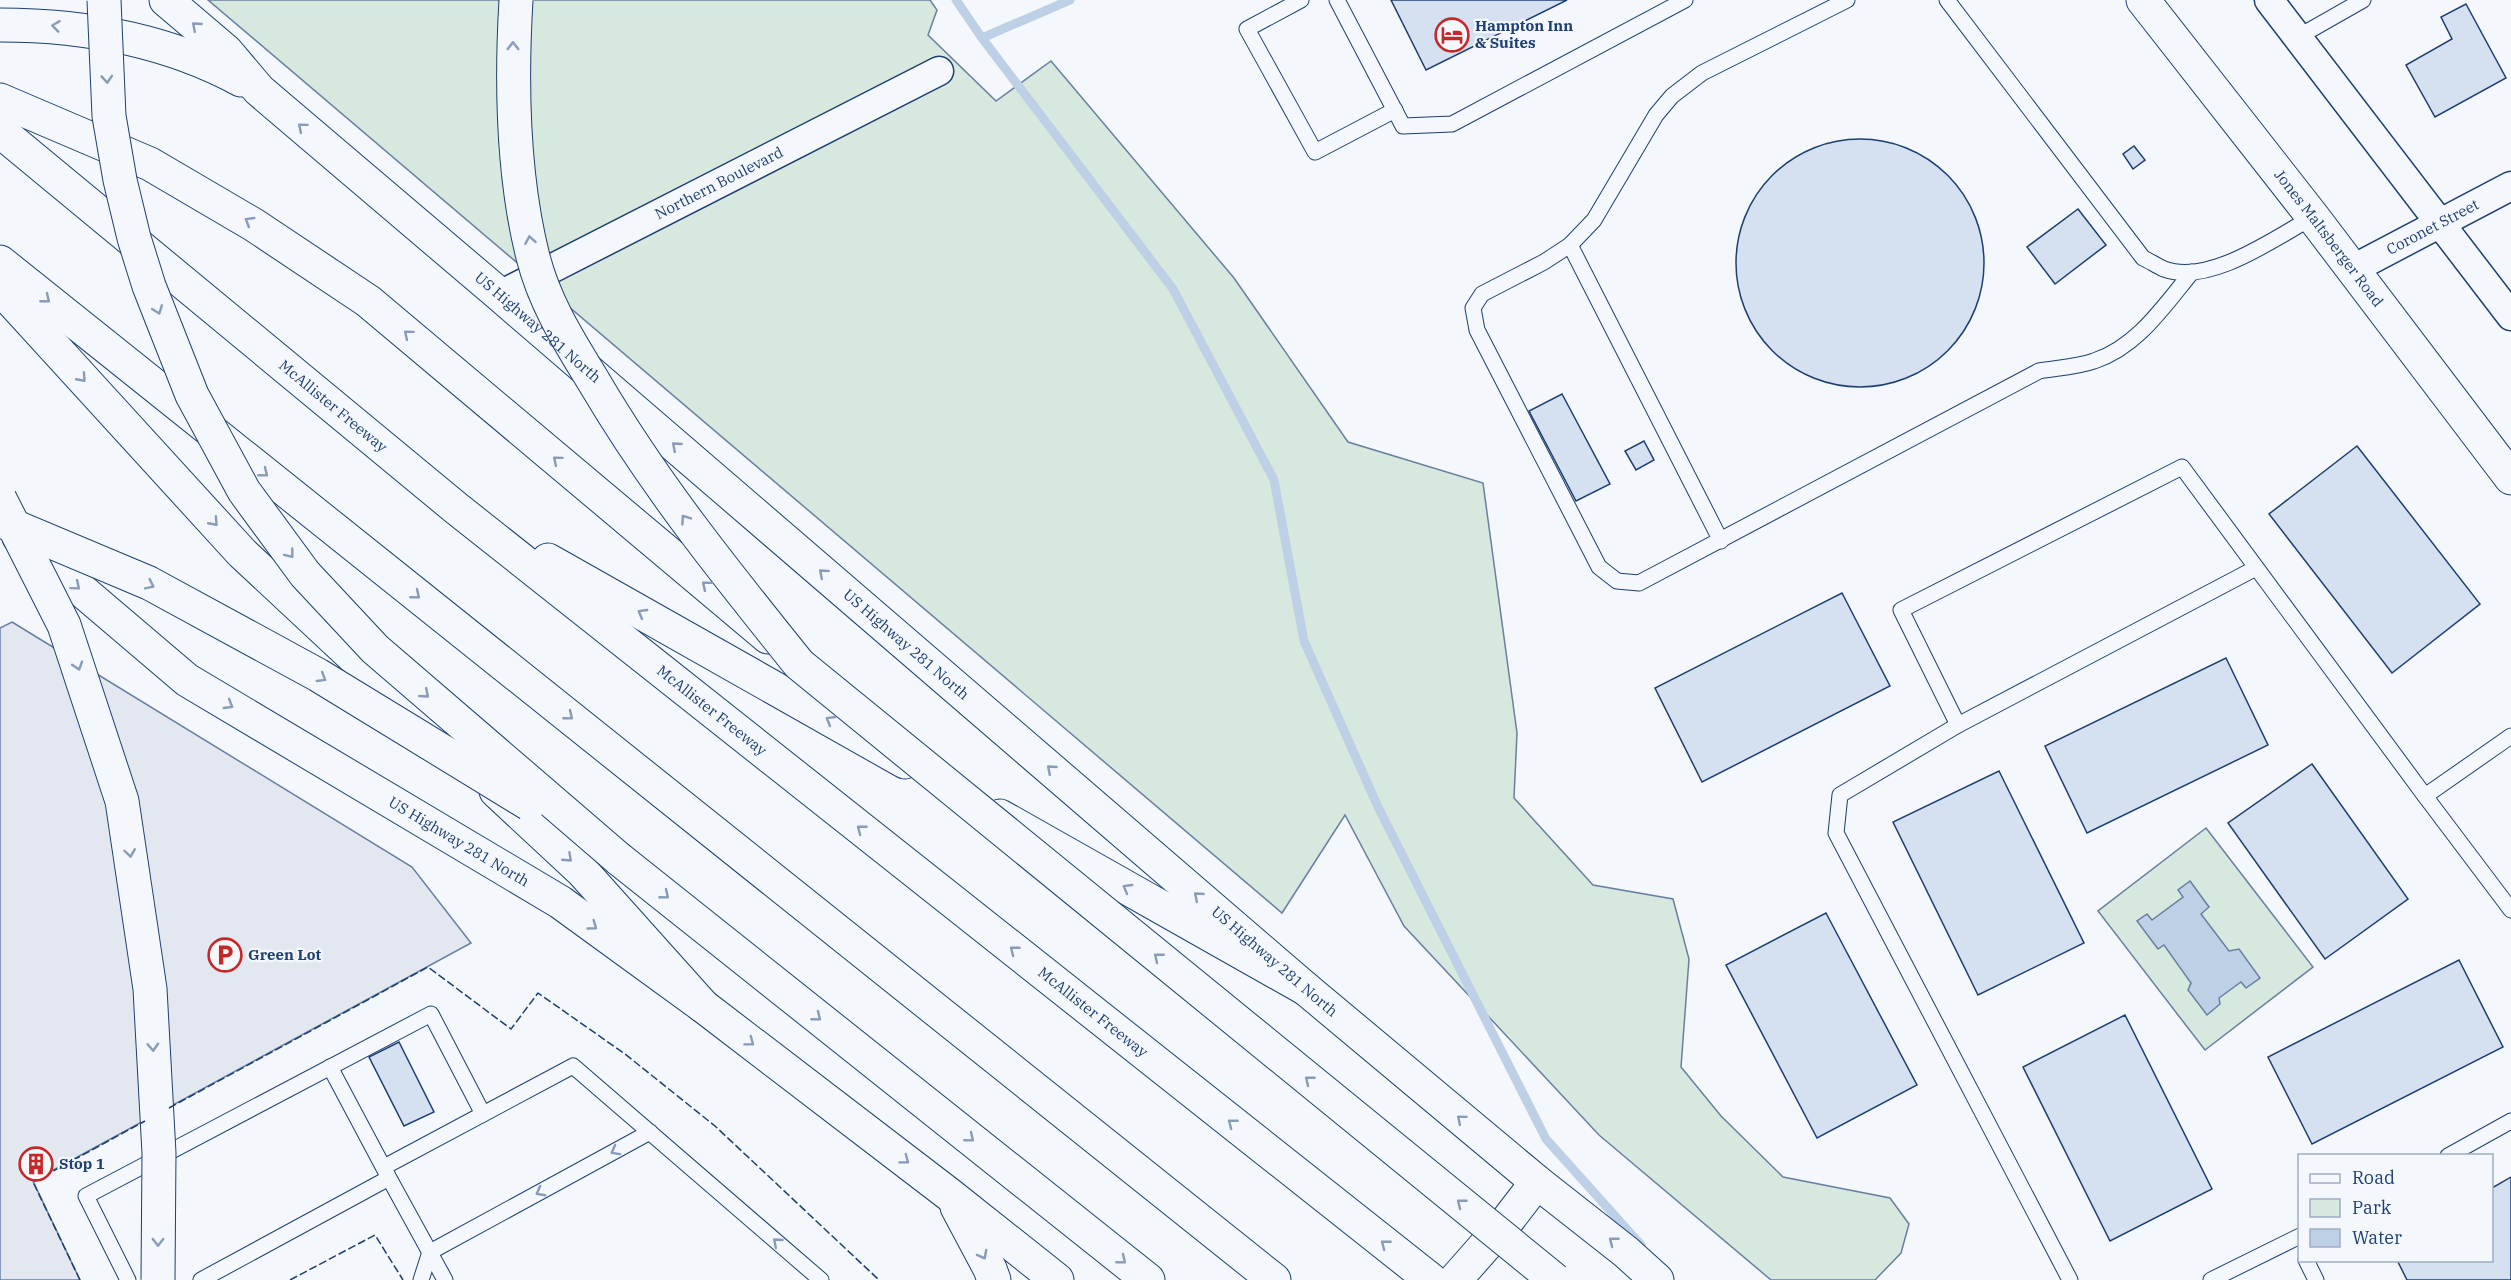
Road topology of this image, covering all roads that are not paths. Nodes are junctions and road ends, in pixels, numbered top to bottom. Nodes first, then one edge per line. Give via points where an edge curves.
1 (104, 0) edge
2 (166, 0) edge
3 (516, 0) edge
4 (1301, 0) edge
5 (1337, 0) edge
6 (1685, 0) edge
7 (1847, 0) edge
8 (1947, 0) edge
9 (2143, 0) edge
10 (2269, 0) edge
11 (2363, 0) edge
12 (0, 25) edge
13 (2298, 37) junction
14 (939, 71) dead end
15 (259, 90) junction
16 (0, 100) edge
17 (1395, 110) junction
18 (0, 131) edge
19 (2511, 186) edge
20 (2313, 217) junction
21 (2440, 223) junction
22 (1570, 245) junction
23 (0, 262) edge
24 (2353, 269) junction
25 (2192, 272) junction
26 (0, 288) edge
27 (500, 295) junction
28 (2511, 316) edge
29 (2511, 478) edge
30 (0, 499) edge
31 (456, 508) junction
32 (5, 531) edge
33 (1721, 541) junction
34 (2256, 568) junction
35 (799, 664) junction
36 (1958, 725) junction
37 (2511, 736) edge
38 (2425, 796) junction
39 (619, 859) junction
40 (2511, 910) edge
41 (1306, 989) junction
42 (703, 1006) junction
43 (330, 1067) junction
44 (483, 1114) junction
45 (2511, 1121) edge
46 (650, 1132) junction
47 (2450, 1154) edge
48 (386, 1173) junction
49 (1537, 1182) junction
50 (950, 1195) junction
51 (2298, 1241) edge
52 (430, 1252) junction
53 (2307, 1262) edge
54 (128, 1280) edge
55 (158, 1280) edge
56 (201, 1280) edge
57 (421, 1280) edge
58 (445, 1280) edge
59 (821, 1280) edge
60 (994, 1280) edge
61 (1057, 1280) edge
62 (1148, 1280) edge
63 (1274, 1280) edge
64 (1431, 1280) edge
65 (1455, 1280) edge
66 (1555, 1280) edge
67 (1657, 1280) edge
68 (2070, 1280) edge
69 (2211, 1280) edge
70 (2316, 1280) edge

1 -> 39 main road, bridge via 110,116 134,238 192,395 244,491 305,574 375,649
15 -> 2 main road, US Highway 281 North via 226,51
35 -> 3 main road, bridge via 699,539 621,427 552,312 533,256 520,184 513,103
4 - 17 lane via 1247,29 1315,152
5 - 17 lane
6 - 17 lane via 1452,124 1403,126
7 - 22 lane via 1702,73 1672,96 1656,115 1594,220
8 - 25 lane via 2143,258 2165,270
9 - 20 main road, Jones Maltsberger Road
10 - 13 street
11 - 13 lane
15 -> 12 main road via 214,65 165,47 85,30
13 - 21 street
14 - 27 street, Northern Boulevard
27 -> 15 main road, US Highway 281 North
35 -> 16 main road, bridge via 368,301 254,225 150,164
18 - 31 main road, McAllister Freeway
19 - 21 street, Coronet Street
20 - 24 main road, Jones Maltsberger Road
20 - 25 lane via 2238,259
21 - 24 street, Coronet Street
21 - 28 street
22 - 33 lane
22 - 33 lane via 1482,294 1473,308 1477,330 1599,567 1617,581 1639,583
23 -> 63 main road
24 - 29 main road, Jones Maltsberger Road
25 - 33 lane via 2144,329 2118,351 2093,362 2039,371
26 -> 42 main road via 242,553 584,872
41 -> 27 main road, US Highway 281 North
30 -> 55 main road, bridge via 64,625 122,801 150,989 159,1154
41 -> 31 main road
64 -> 31 main road, McAllister Freeway
32 -> 39 main road, bridge via 149,583 288,659
32 -> 42 main road, US Highway 281 North via 187,680 560,902
34 - 36 lane
34 - 36 lane via 2182,467 1901,610
34 - 38 lane
66 -> 35 main road, bridge
36 - 68 lane via 1840,795 1836,833
37 - 38 lane
38 - 40 lane
39 -> 62 main road
49 -> 41 main road, US Highway 281 North
42 -> 50 main road, US Highway 281 North
43 - 44 lane via 430,1014
43 - 48 lane
43 - 54 lane via 86,1196
44 - 46 lane via 573,1066
44 - 48 lane
45 - 47 lane
46 -> 52 lane
59 -> 46 lane
48 - 52 lane
48 - 56 lane
49 - 65 main road
67 -> 49 main road, US Highway 281 North
50 -> 60 main road
50 - 61 main road, US Highway 281 North
51 - 69 lane
52 - 57 lane
52 - 58 lane
53 - 70 lane

